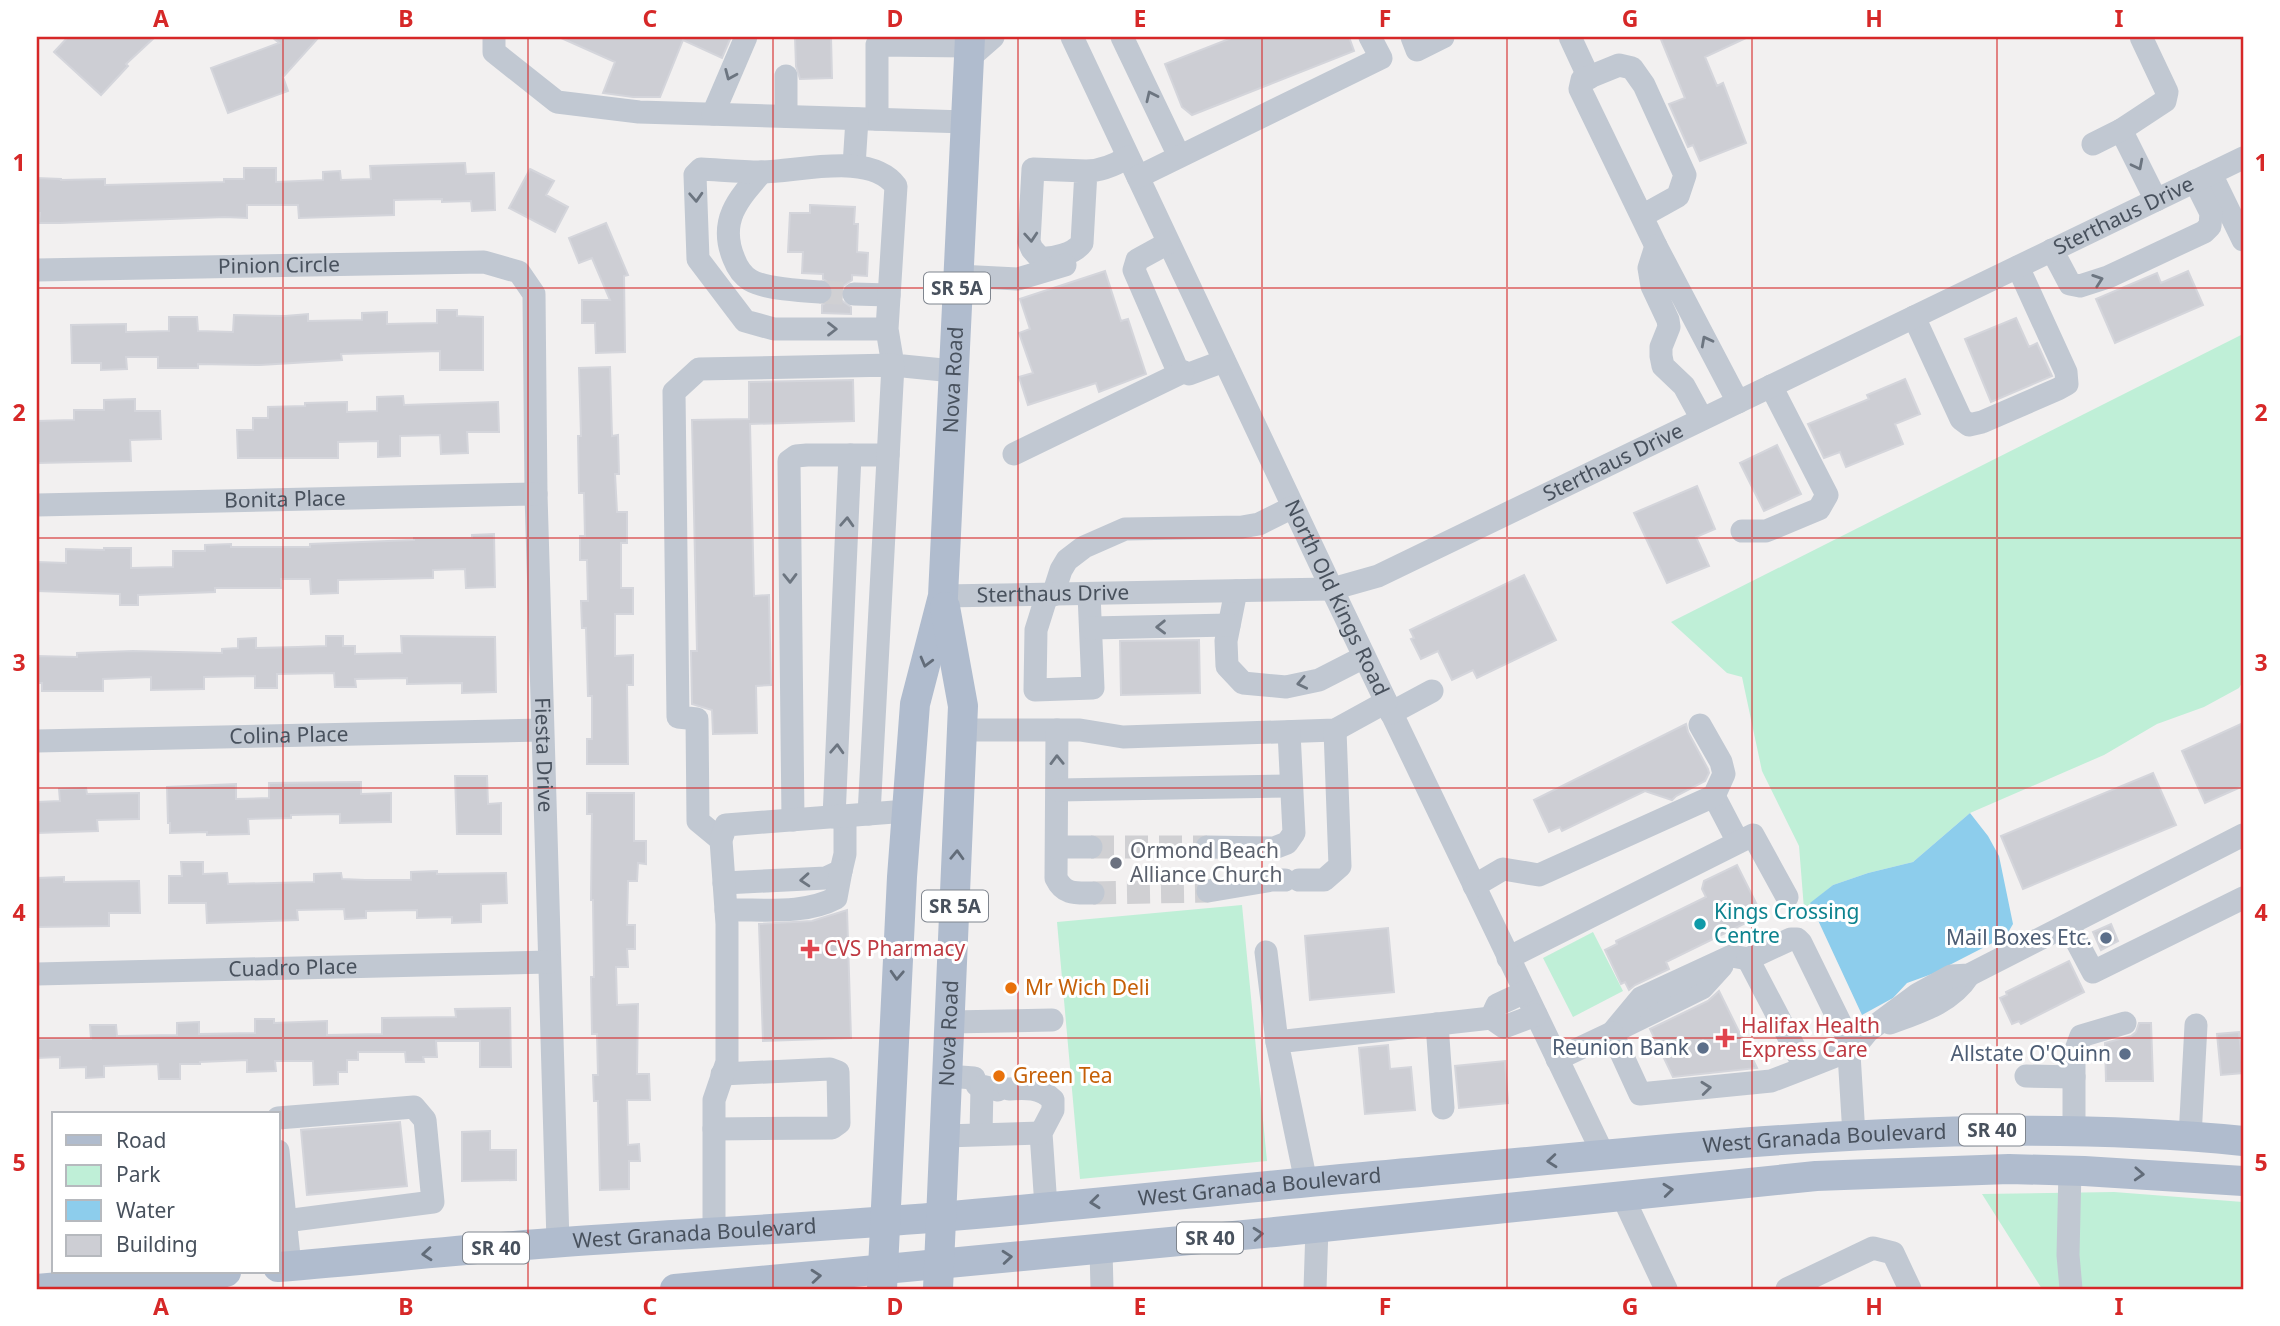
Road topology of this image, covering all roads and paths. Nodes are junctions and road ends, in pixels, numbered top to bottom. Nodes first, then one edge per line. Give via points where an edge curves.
1 (494, 37) edge
2 (746, 37) edge
3 (1072, 37) edge
4 (1122, 37) edge
5 (1370, 37) edge
6 (1412, 37) edge
7 (1443, 37) edge
8 (1570, 37) edge
9 (2141, 37) edge
10 (975, 45) edge
11 (786, 76) dead end
12 (1588, 78) junction
13 (713, 114) junction
14 (786, 117) junction
15 (867, 119) junction
16 (966, 122) junction
17 (2121, 130) junction
18 (2093, 144) dead end
19 (1179, 156) junction
20 (2243, 158) edge
21 (854, 166) junction
22 (1133, 167) junction
23 (1092, 171) junction
24 (762, 172) junction
25 (2203, 178) junction
26 (2156, 200) junction
27 (1642, 216) junction
28 (2243, 240) edge
29 (1168, 243) junction
30 (1656, 246) junction
31 (2052, 250) junction
32 (2018, 267) junction
33 (37, 270) edge
34 (519, 272) joint
35 (958, 276) junction
36 (820, 292) tunnel mouth
37 (854, 294) tunnel mouth
38 (889, 295) junction
39 (1690, 311) junction
40 (1914, 317) junction
41 (1668, 320) junction
42 (887, 329) junction
43 (1224, 361) junction
44 (893, 365) junction
45 (953, 371) junction
46 (1183, 372) junction
47 (1771, 386) junction
48 (1738, 402) junction
49 (1702, 419) junction
50 (1014, 454) dead end
51 (850, 455) junction
52 (888, 455) junction
53 (536, 494) junction
54 (37, 505) edge
55 (1293, 507) junction
56 (1741, 531) dead end
57 (1332, 589) junction
58 (1236, 591) junction
59 (1050, 594) junction
60 (1089, 594) junction
61 (943, 596) junction
62 (1229, 625) junction
63 (1091, 628) junction
64 (1364, 657) junction
65 (1432, 691) dead end
66 (1388, 708) junction
67 (1700, 726) dead end
68 (542, 730) junction
69 (962, 730) junction
70 (1057, 730) junction
71 (1335, 730) junction
72 (1289, 732) junction
73 (37, 741) edge
74 (1291, 786) junction
75 (1058, 790) junction
76 (1714, 796) junction
77 (907, 811) junction
78 (869, 814) junction
79 (839, 817) junction
80 (793, 820) junction
81 (2243, 835) edge
82 (721, 840) junction
83 (1738, 842) junction
84 (1057, 847) junction
85 (1091, 847) tunnel mouth
86 (1207, 847) tunnel mouth
87 (841, 871) junction
88 (724, 883) junction
89 (1474, 886) junction
90 (1208, 891) tunnel mouth
91 (1093, 893) tunnel mouth
92 (1787, 897) dead end
93 (2243, 898) edge
94 (726, 910) junction
95 (2068, 925) junction
96 (1266, 952) dead end
97 (1740, 957) junction
98 (1508, 958) junction
99 (549, 962) junction
100 (37, 974) edge
101 (1525, 992) junction
102 (1536, 1015) junction
103 (1491, 1018) junction
104 (1052, 1020) dead end
105 (950, 1022) junction
106 (2125, 1023) dead end
107 (1437, 1024) junction
108 (2196, 1025) dead end
109 (1612, 1033) junction
110 (1277, 1042) junction
111 (1853, 1049) junction
112 (1557, 1059) junction
113 (1805, 1068) junction
114 (722, 1074) junction
115 (947, 1076) junction
116 (2026, 1076) dead end
117 (2074, 1077) junction
118 (996, 1089) junction
119 (1443, 1108) dead end
120 (280, 1118) edge
121 (714, 1129) junction
122 (2069, 1131) junction
123 (1041, 1133) junction
124 (981, 1135) junction
125 (1854, 1135) junction
126 (945, 1136) junction
127 (2190, 1137) junction
128 (2243, 1141) edge
129 (1694, 1147) junction
130 (2243, 1153) edge
131 (1604, 1156) junction
132 (2070, 1170) junction
133 (280, 1171) edge
134 (1833, 1176) junction
135 (2243, 1181) edge
136 (1306, 1182) junction
137 (1622, 1195) junction
138 (1527, 1206) junction
139 (1046, 1207) junction
140 (941, 1217) junction
141 (285, 1221) junction
142 (886, 1221) junction
143 (1317, 1228) junction
144 (714, 1231) junction
145 (558, 1242) junction
146 (1101, 1249) junction
147 (284, 1267) edge
148 (184, 1274) edge
149 (938, 1277) edge
150 (883, 1279) edge
151 (101, 1286) edge
152 (37, 1289) edge
153 (675, 1289) edge
154 (1102, 1289) edge
155 (1315, 1289) edge
156 (1666, 1289) edge
157 (1787, 1289) edge
158 (1910, 1289) edge
159 (2071, 1289) edge

1 - 13 street via 494,52 556,102 639,112
2 -> 13 street
3 - 22 street, North Old Kings Road
19 -> 4 street
5 - 19 street via 1381,58
6 - 7 street via 1417,50
8 - 12 street
9 - 17 street via 2167,92 2165,101
10 - 15 street via 877,45
10 - 16 main road, Nova Road / SR 5A
11 - 14 street
12 - 27 street via 1582,80 1580,89
12 - 27 street via 1619,65 1632,68 1682,166 1685,175 1678,196
13 - 14 street
14 - 15 street
15 - 16 street
15 - 21 street
16 - 35 main road, Nova Road / SR 5A
17 - 18 street
17 -> 26 street
19 - 22 street
20 - 25 street, Sterthaus Drive
21 - 24 street
21 - 38 street via 889,177 895,186
22 - 23 street via 1115,165
22 - 29 street, North Old Kings Road
23 -> 23 street via 1033,169 1029,242 1040,258 1049,259 1082,243
23 - 35 street via 1097,230 1091,252 1077,261 1018,279
24 - 36 street via 734,206 728,228 738,268 751,281
24 -> 42 street via 701,169 695,175 698,259 733,306 746,321 774,329
25 - 26 street, Sterthaus Drive
25 - 28 street
31 -> 25 street via 2070,284 2080,286 2199,234 2211,221
26 - 31 street, Sterthaus Drive
27 - 30 street
29 - 43 street, North Old Kings Road
29 - 46 street via 1137,260 1134,270 1177,369
30 - 39 street
30 - 41 street via 1650,277
31 - 32 street, Sterthaus Drive
32 - 40 street, Sterthaus Drive
32 - 40 street via 2062,381 1982,422 1969,425 1961,419
33 - 34 street, Pinion Circle via 484,261
34 - 53 street, Fiesta Drive via 534,294
35 - 45 main road, Nova Road / SR 5A
37 - 38 street
38 - 42 street
39 - 41 street
48 -> 39 street
40 - 47 street, Sterthaus Drive
41 - 49 street via 1661,347 1663,366 1684,386
42 - 44 street
43 - 46 street
43 - 55 street, North Old Kings Road
44 - 45 street
44 - 52 street
44 - 82 street via 699,369 674,392 678,717 697,719 698,821
45 - 61 main road, Nova Road / SR 5A
46 - 50 street
47 - 48 street, Sterthaus Drive
47 - 56 street via 1827,495 1819,509 1766,531
48 - 49 street, Sterthaus Drive
49 - 57 street, Sterthaus Drive via 1378,576
51 - 52 street
79 -> 51 street
51 -> 80 street via 796,456 789,461
52 - 78 street
53 - 54 street, Bonita Place
53 - 68 street, Fiesta Drive
55 - 57 street, North Old Kings Road
55 - 59 street via 1242,527 1125,529 1067,560
57 - 58 street, Sterthaus Drive
57 - 64 street, North Old Kings Road
58 - 60 street, Sterthaus Drive
58 - 62 street
59 - 60 street, Sterthaus Drive
59 - 61 street, Sterthaus Drive
59 - 63 street via 1036,630 1035,690 1093,688
60 - 63 street
61 - 69 main road, Nova Road / SR 5A via 963,706
61 -> 77 main road, Nova Road / SR 5A via 915,704
62 -> 63 street
64 -> 62 street via 1319,680 1286,687 1243,683 1227,666
64 - 66 street, North Old Kings Road
65 - 66 street
66 - 71 street
66 - 89 street, North Old Kings Road
67 - 76 street via 1724,774
68 - 73 street, Colina Place
68 - 99 street, Fiesta Drive
69 - 70 street
105 -> 69 main road, Nova Road / SR 5A
70 - 72 street via 1123,737
75 -> 70 street
71 - 72 street
71 - 90 street via 1340,866 1324,880 1272,880
72 - 74 street
74 - 75 street
74 - 86 street via 1294,832 1287,843 1274,848
75 - 84 street
76 - 83 street
76 - 89 street via 1539,875 1503,869
77 - 78 street
77 -> 142 main road, Nova Road / SR 5A
78 - 79 street
79 - 80 street
79 - 87 street via 845,854
80 - 82 street via 726,825
81 - 95 street
82 - 88 street
83 - 92 street via 1753,835
83 - 98 street
84 - 85 street
84 - 91 street via 1056,878 1061,888
87 -> 88 street via 826,878
87 - 94 street via 836,898 823,905
88 - 94 street
89 - 98 street, North Old Kings Road
93 - 95 street via 2093,972
94 - 114 street via 727,1062
95 - 111 street via 1969,975 1960,989 1928,1009 1868,1031
96 - 110 street
97 - 109 street via 1641,998
97 - 111 street via 1797,939
97 - 113 street
98 - 101 street, North Old Kings Road
99 - 100 street, Cuadro Place
99 - 145 street, Fiesta Drive
101 - 102 street, North Old Kings Road
101 - 103 street via 1497,1005
102 - 103 street via 1504,1027
102 - 112 street, North Old Kings Road
103 - 107 street
104 - 105 street
105 - 115 main road, Nova Road / SR 5A
106 - 117 street via 2081,1036 2074,1055
107 - 110 street
107 - 119 street
108 - 127 street
109 - 112 street
109 -> 113 street via 1640,1094 1771,1081
110 - 136 street
111 - 113 street
111 - 125 street via 1849,1054
112 - 131 street, North Old Kings Road
114 - 121 street via 714,1100
114 - 121 street via 838,1072 839,1123 832,1128
115 - 118 street via 974,1078 977,1085
115 - 126 main road, Nova Road / SR 5A
116 - 117 street
117 - 122 street
118 - 123 street via 1044,1091 1053,1100 1053,1110
118 - 124 street
120 - 141 street via 414,1107 425,1120 433,1202
121 - 144 street
122 - 125 main road, West Granada Boulevard / SR 40
122 - 127 main road, West Granada Boulevard / SR 40
122 - 134 main road via 2052,1147 2034,1152 1884,1154
123 - 124 street
123 - 139 street
124 - 126 street
125 - 129 main road, West Granada Boulevard / SR 40
126 - 140 main road, Nova Road / SR 5A
127 - 128 main road, West Granada Boulevard / SR 40
129 - 131 main road, West Granada Boulevard / SR 40
129 - 137 main road via 1645,1170
130 - 132 main road via 2098,1147
131 -> 136 main road, West Granada Boulevard / SR 40
131 - 138 main road via 1575,1183
132 - 134 main road, West Granada Boulevard / SR 40
132 -> 135 main road, West Granada Boulevard / SR 40
132 - 159 street
133 - 141 street
137 -> 134 main road, West Granada Boulevard / SR 40
136 -> 139 main road, West Granada Boulevard / SR 40
137 - 138 main road, West Granada Boulevard / SR 40
137 - 156 street
138 - 143 main road, West Granada Boulevard / SR 40
139 - 140 main road, West Granada Boulevard / SR 40
140 - 142 main road, West Granada Boulevard / SR 40
140 - 149 main road, Nova Road / SR 5A
141 - 147 street
142 - 144 main road, West Granada Boulevard / SR 40
142 - 150 main road, SR 5A
146 -> 143 main road, West Granada Boulevard / SR 40
143 - 155 street
144 - 145 main road, West Granada Boulevard / SR 40
145 -> 147 main road, West Granada Boulevard / SR 40
149 -> 146 main road, West Granada Boulevard / SR 40
146 - 154 street
148 - 151 main road
149 - 150 main road, West Granada Boulevard / SR 40
153 -> 150 main road, West Granada Boulevard / SR 40
151 - 152 main road
157 - 158 street via 1873,1248 1892,1253

